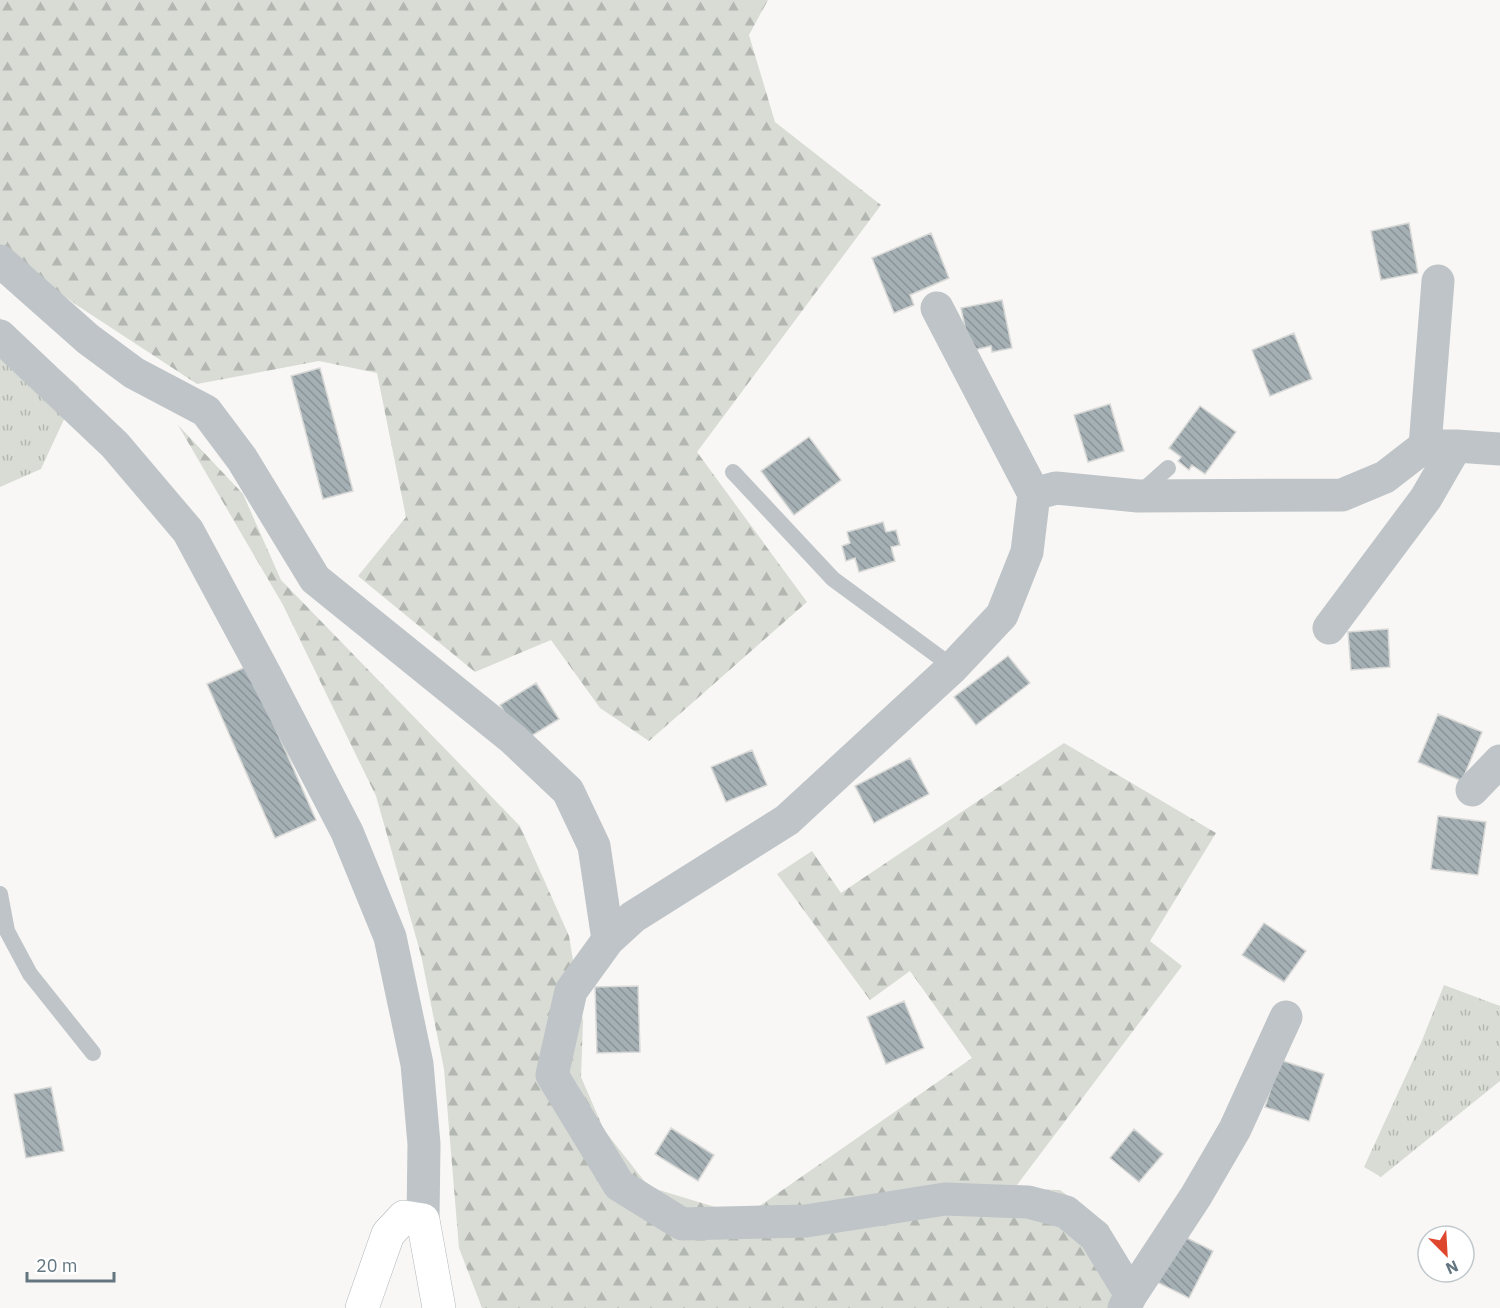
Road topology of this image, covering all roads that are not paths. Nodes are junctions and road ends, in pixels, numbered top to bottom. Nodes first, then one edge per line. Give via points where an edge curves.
1 (0, 261) edge
2 (1438, 281) dead end
3 (937, 308) dead end
4 (0, 336) edge
5 (1440, 446) junction
6 (1500, 449) edge
7 (1168, 468) dead end
8 (733, 472) dead end
9 (1034, 494) junction
10 (1138, 496) junction
11 (1329, 628) dead end
12 (952, 667) junction
13 (1500, 761) edge
14 (1472, 790) dead end
15 (0, 894) edge
16 (608, 940) junction
17 (1286, 1017) dead end
18 (93, 1053) dead end
19 (423, 1220) junction
20 (1127, 1301) edge
21 (362, 1308) edge
22 (439, 1308) edge

1 - 16 street via 88,339 134,373 206,411 242,459 315,579 513,739 567,791 594,846
2 - 5 street
3 - 9 street
4 - 19 street via 115,445 188,531 347,832 390,937 417,1064
5 - 6 street
5 - 10 street via 1385,477 1342,495
5 - 11 street via 1426,498
7 - 10 lane
8 - 12 lane via 833,579
9 - 10 street via 1056,488
9 - 12 street via 1027,552 1002,615
12 - 16 street via 787,820 633,917
13 - 14 street
15 - 18 lane via 7,931 30,974
16 - 20 street via 571,992 552,1075 619,1185 682,1224 806,1221 945,1199 1029,1202 1066,1212 1095,1236
17 - 20 street via 1234,1129 1196,1196
19 - 21 street via 404,1216 388,1234
19 - 22 street

